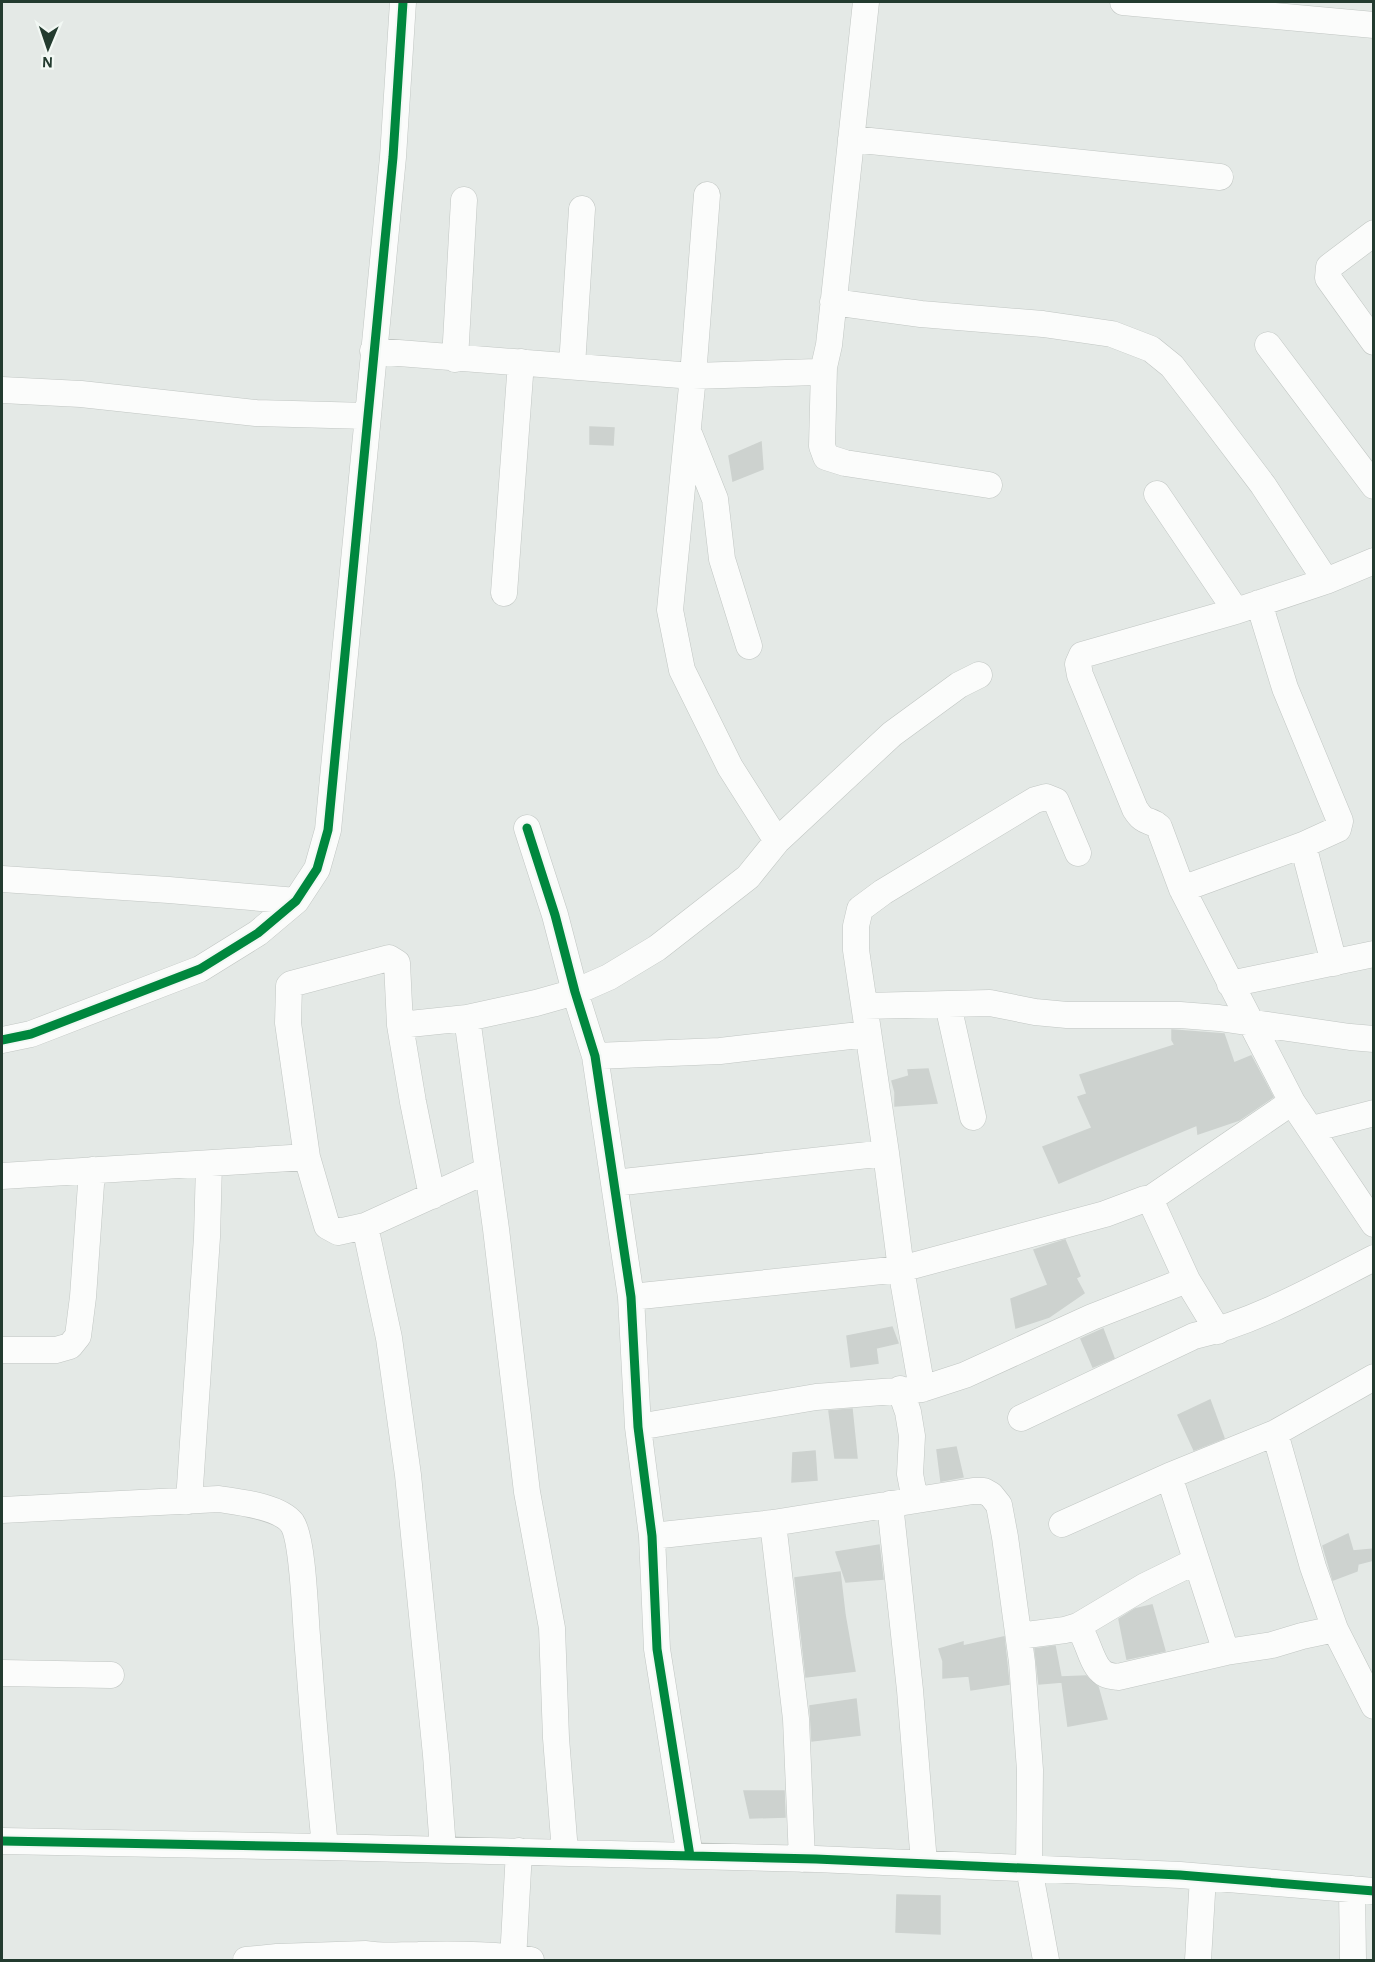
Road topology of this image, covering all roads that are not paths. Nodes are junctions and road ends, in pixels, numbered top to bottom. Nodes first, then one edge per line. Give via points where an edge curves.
1 (403, 2) edge
2 (866, 2) edge
3 (1123, 2) edge
4 (1153, 3) edge
5 (1374, 25) edge
6 (851, 139) junction
7 (1221, 177) dead end
8 (707, 195) dead end
9 (464, 200) dead end
10 (582, 209) dead end
11 (1374, 233) edge
12 (833, 303) junction
13 (1374, 342) edge
14 (1268, 345) dead end
15 (373, 351) junction
16 (455, 358) junction
17 (521, 362) junction
18 (572, 366) junction
19 (824, 367) junction
20 (693, 376) junction
21 (2, 390) edge
22 (368, 416) junction
23 (688, 430) junction
24 (989, 485) dead end
25 (1374, 486) edge
26 (1157, 494) dead end
27 (1374, 561) edge
28 (1326, 581) junction
29 (504, 593) dead end
30 (1248, 607) junction
31 (749, 646) dead end
32 (979, 675) dead end
33 (527, 828) dead end
34 (777, 841) junction
35 (1303, 845) junction
36 (1078, 854) dead end
37 (2, 879) edge
38 (1182, 889) junction
39 (296, 901) junction
40 (1374, 954) edge
41 (1334, 963) junction
42 (1230, 984) junction
43 (575, 992) junction
44 (948, 1005) junction
45 (865, 1006) junction
46 (467, 1018) junction
47 (1249, 1022) junction
48 (400, 1025) junction
49 (868, 1034) junction
50 (1374, 1039) edge
51 (2, 1040) edge
52 (595, 1056) junction
53 (1292, 1102) junction
54 (1374, 1113) edge
55 (973, 1117) dead end
56 (1312, 1129) junction
57 (886, 1153) junction
58 (307, 1157) junction
59 (209, 1164) junction
60 (92, 1170) junction
61 (488, 1170) junction
62 (2, 1176) edge
63 (614, 1183) junction
64 (432, 1196) junction
65 (1150, 1199) junction
66 (1374, 1224) edge
67 (365, 1226) junction
68 (1374, 1258) edge
69 (901, 1269) junction
70 (1187, 1280) junction
71 (631, 1297) junction
72 (1218, 1331) junction
73 (2, 1350) edge
74 (1374, 1377) edge
75 (911, 1389) junction
76 (1021, 1418) dead end
77 (638, 1427) junction
78 (1275, 1432) junction
79 (1169, 1476) junction
80 (189, 1501) junction
81 (902, 1502) junction
82 (2, 1510) edge
83 (772, 1523) junction
84 (1062, 1524) dead end
85 (652, 1536) junction
86 (1196, 1561) junction
87 (1077, 1626) junction
88 (1335, 1629) junction
89 (1018, 1636) junction
90 (1226, 1652) junction
91 (2, 1673) edge
92 (111, 1675) dead end
93 (1374, 1706) edge
94 (2, 1841) edge
95 (325, 1847) junction
96 (443, 1849) junction
97 (519, 1851) junction
98 (565, 1852) junction
99 (690, 1856) junction
100 (802, 1858) junction
101 (924, 1863) junction
102 (1029, 1868) junction
103 (1203, 1877) junction
104 (1363, 1890) edge
105 (378, 1958) edge
106 (246, 1960) edge
107 (519, 1960) edge
108 (1046, 1960) edge
109 (1198, 1960) edge
110 (1353, 1960) edge

1 - 15 street via 393,157
2 - 6 street
3 - 4 street
4 - 5 street
6 - 7 street
6 - 12 street
8 - 20 street
9 - 16 street
10 - 18 street
11 - 13 street via 1329,267 1328,279
12 - 19 street
12 - 28 street via 1043,324 1112,334 1150,348 1172,366 1230,441
14 - 25 street
15 - 16 street
15 - 22 street
16 - 17 street
17 - 18 street
17 - 29 street
18 - 20 street
19 - 20 street via 808,373
19 - 24 street via 822,446 826,457
20 - 23 street
21 - 22 street via 81,394 256,413
22 - 39 street via 328,830 317,869
23 - 31 street via 715,499 722,559
23 - 34 street via 670,610 681,670 730,767
26 - 30 street
27 - 28 street
28 - 30 street
30 - 35 street via 1340,821 1338,828
30 - 38 street via 1082,655 1078,664 1135,809 1140,817 1159,827
32 - 34 street via 892,734
33 - 43 street
34 - 43 street via 748,877 657,948
35 - 38 street
35 - 41 street
36 - 45 street via 1056,801 1046,797 883,892 860,909 856,926
37 - 39 street
38 - 42 street
39 - 51 street via 258,933 200,969 31,1034
40 - 41 street
41 - 42 street
42 - 47 street
43 - 46 street
43 - 52 street
44 - 45 street
44 - 47 street via 990,1004 1067,1015 1158,1014
44 - 55 street
45 - 49 street
46 - 48 street
46 - 61 street
47 - 50 street
47 - 53 street
48 - 58 street via 397,963 392,959 291,984 288,1023
48 - 64 street
49 - 52 street via 720,1051
49 - 57 street
52 - 63 street
53 - 56 street
53 - 65 street
54 - 56 street
56 - 66 street
57 - 63 street
57 - 69 street
58 - 59 street
58 - 67 street via 327,1226 338,1232
59 - 60 street
59 - 80 street
60 - 62 street
60 - 73 street via 78,1336 70,1346 56,1350
61 - 64 street
61 - 98 street via 527,1492 552,1628
63 - 71 street
64 - 67 street
65 - 69 street
65 - 70 street
67 - 96 street via 389,1338 408,1475
68 - 72 street
69 - 71 street
69 - 75 street
70 - 72 street
70 - 75 street via 1092,1317 965,1375
71 - 77 street
72 - 76 street via 1194,1336
74 - 78 street
75 - 77 street via 816,1397
75 - 81 street via 910,1474
77 - 85 street
78 - 79 street
78 - 88 street
79 - 84 street
79 - 86 street
80 - 82 street
80 - 95 street via 251,1503 291,1521 297,1534
81 - 83 street
81 - 89 street via 973,1491 991,1495 999,1505
81 - 101 street via 910,1690
83 - 85 street
83 - 100 street via 796,1719
85 - 99 street via 657,1649
86 - 87 street
86 - 90 street
87 - 89 street
87 - 90 street via 1099,1670 1107,1676 1118,1677
88 - 90 street
88 - 93 street
89 - 102 street via 1030,1770
91 - 92 street
94 - 95 street
95 - 96 street
96 - 97 street
97 - 98 street
97 - 107 street
98 - 99 street
99 - 100 street
100 - 101 street
101 - 102 street
102 - 103 street
102 - 108 street
103 - 104 street
103 - 109 street
104 - 110 street
105 - 106 street via 366,1954
105 - 107 street via 420,1954

